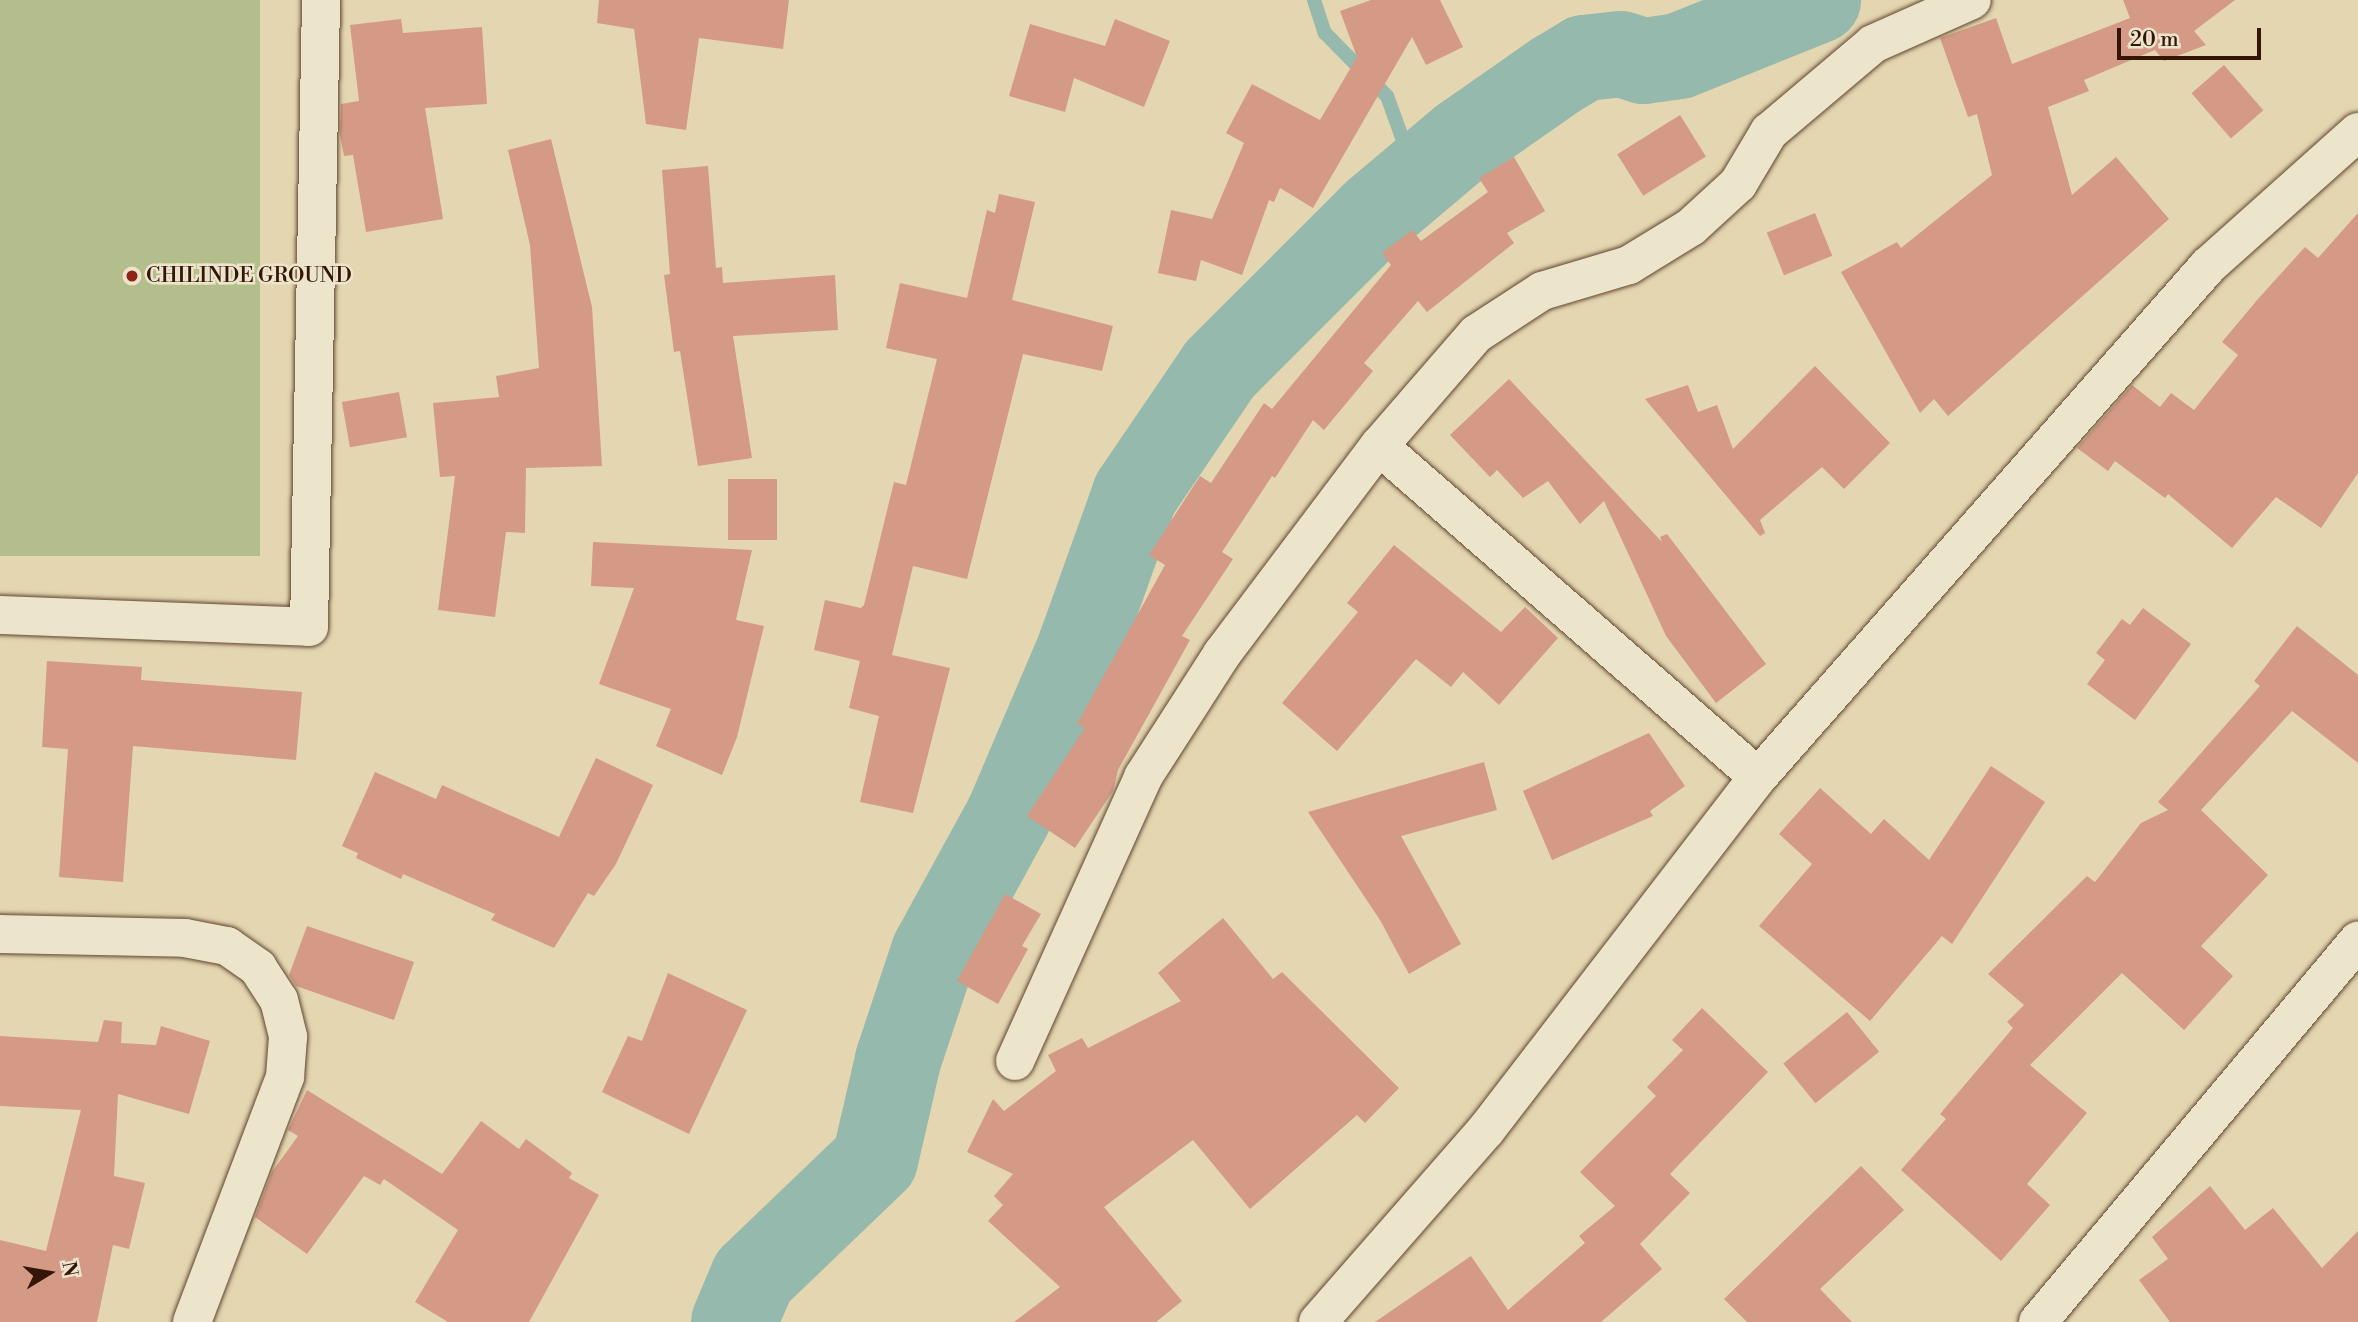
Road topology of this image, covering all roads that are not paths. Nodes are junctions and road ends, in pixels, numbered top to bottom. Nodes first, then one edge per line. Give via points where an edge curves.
1 (321, 0) edge
2 (1972, 0) edge
3 (2358, 132) edge
4 (1380, 446) junction
5 (0, 615) edge
6 (1758, 777) junction
7 (0, 934) edge
8 (2358, 941) edge
9 (1015, 1061) dead end
10 (192, 1322) edge
11 (1318, 1322) edge
12 (2038, 1322) edge

1 - 5 street via 309,627
2 - 4 street via 1873,44 1769,132 1738,184 1691,227 1629,265 1542,291 1476,334
3 - 6 street via 2208,266
4 - 6 street
4 - 9 street via 1222,654 1143,777
6 - 11 street via 1486,1130
7 - 10 street via 185,938 227,946 258,968 279,1000 288,1037 285,1077
8 - 12 street

